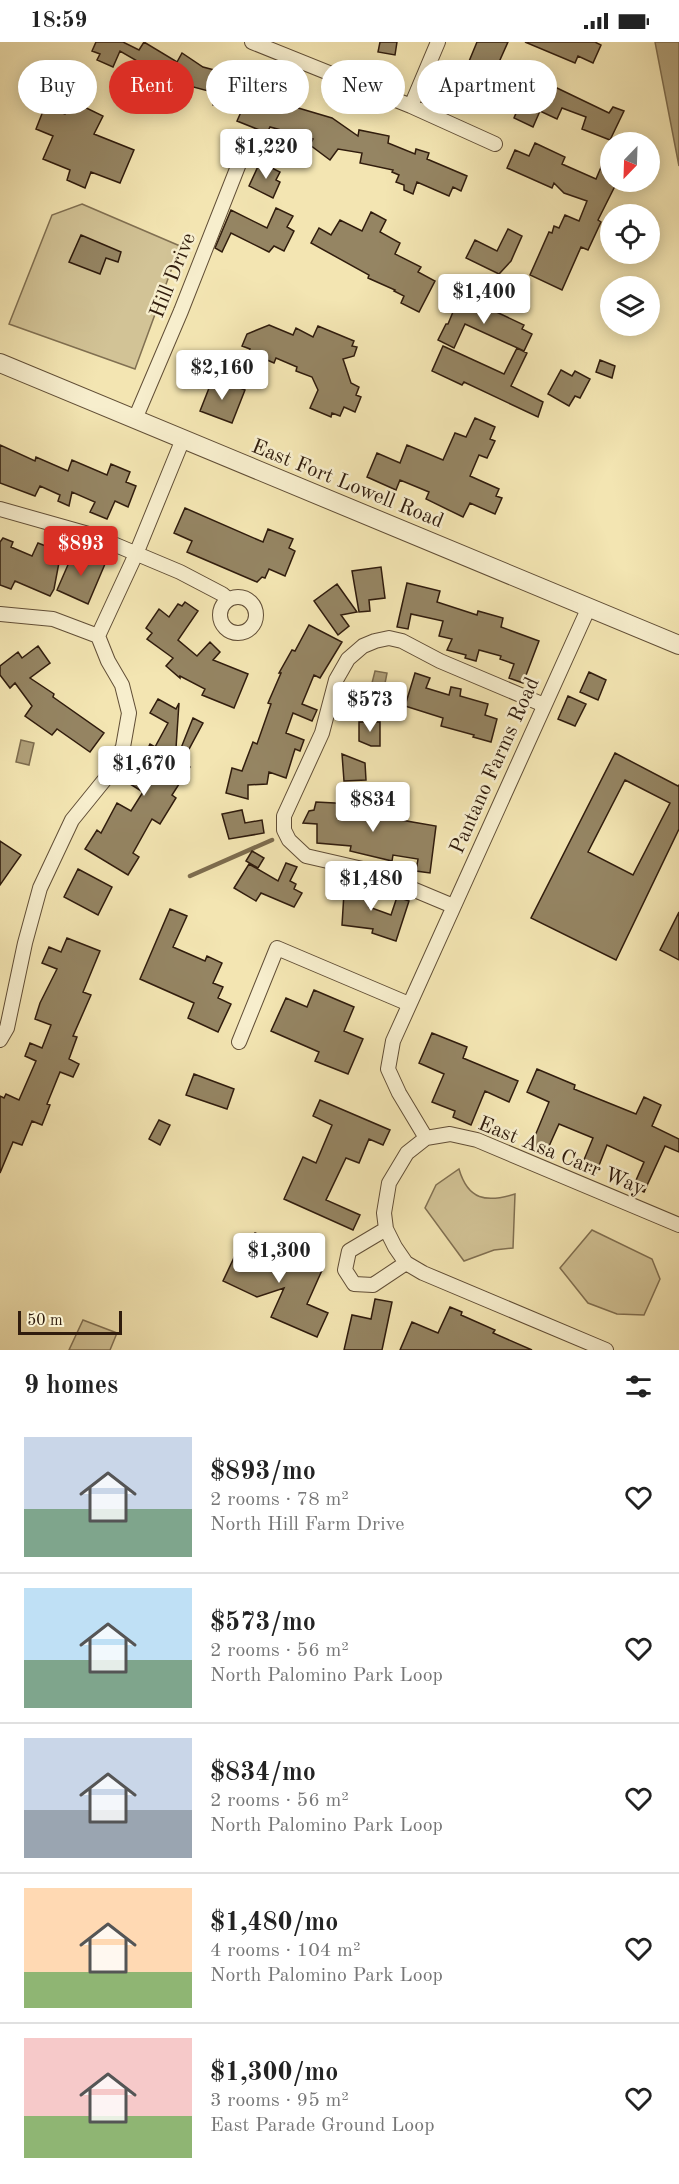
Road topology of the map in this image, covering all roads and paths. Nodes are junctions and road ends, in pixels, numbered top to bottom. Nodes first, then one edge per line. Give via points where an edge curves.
1 (252, 42) edge
2 (438, 42) edge
3 (411, 106) junction
4 (495, 144) dead end
5 (246, 146) dead end
6 (0, 363) edge
7 (135, 419) junction
8 (183, 439) junction
9 (0, 509) edge
10 (136, 554) junction
11 (228, 599) dead end
12 (589, 607) junction
13 (0, 614) edge
14 (98, 636) junction
15 (679, 645) edge
16 (544, 705) junction
17 (453, 906) junction
18 (409, 1004) junction
19 (0, 1040) edge
20 (239, 1042) dead end
21 (426, 1138) junction
22 (679, 1225) edge
23 (386, 1229) junction
24 (406, 1263) junction
25 (606, 1350) edge

1 - 3 street
2 - 3 street
3 - 4 street
5 - 7 street, Hill Drive
6 - 7 street, East Fort Lowell Road
7 - 8 street, East Fort Lowell Road
8 - 10 street
8 - 12 street, East Fort Lowell Road
9 - 10 street via 92,535
10 - 11 street via 180,572
10 - 14 street
12 - 15 street, East Fort Lowell Road
12 - 16 street, Pantano Farms Road
13 - 14 street via 53,619
14 - 19 street via 122,685 129,713 123,747 106,778 72,820 40,888 7,1028
16 - 17 street, Pantano Farms Road
16 - 17 street via 389,638 363,646 348,659 336,680 322,733 284,816 289,840 306,856 367,870
17 - 18 street, Pantano Farms Road
18 - 20 street via 277,948
18 - 21 street, Pantano Farms Road via 393,1041 388,1070
21 - 22 street, East Asa Carr Way via 450,1134 477,1140
21 - 23 street via 407,1154 389,1183 384,1213
23 - 24 street
23 - 24 street via 349,1251 345,1270 354,1284 373,1285
24 - 25 street

